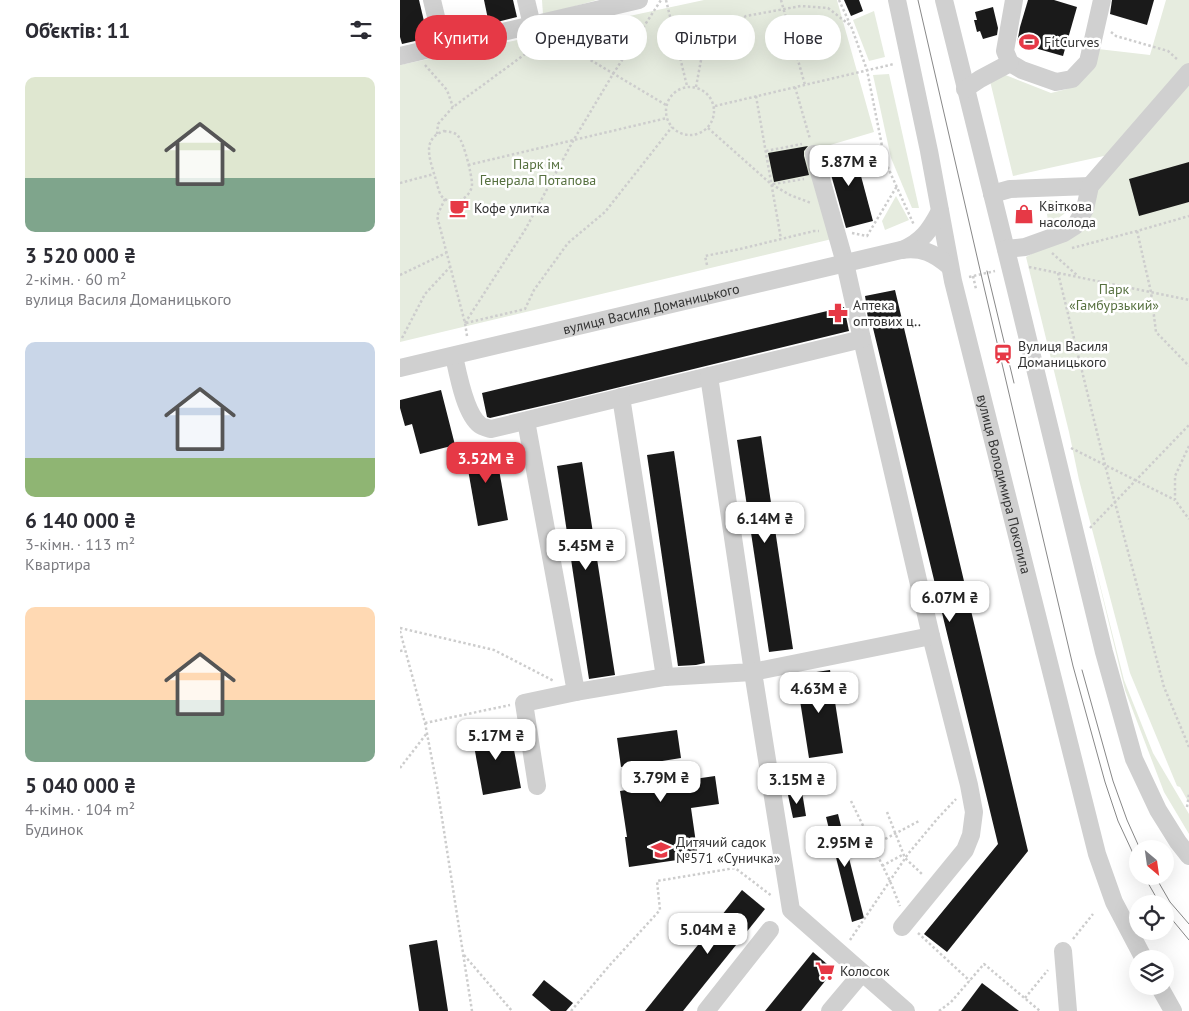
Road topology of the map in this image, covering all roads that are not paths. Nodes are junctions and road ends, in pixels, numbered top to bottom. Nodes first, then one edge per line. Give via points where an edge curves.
1 (432, 0) edge
2 (526, 0) edge
3 (640, 0) edge
4 (897, 0) edge
5 (944, 0) edge
6 (1014, 0) edge
7 (1102, 0) edge
8 (435, 15) edge
9 (530, 15) edge
10 (575, 15) edge
11 (1010, 63) junction
12 (1185, 68) edge
13 (965, 88) junction
14 (809, 147) road end
15 (1090, 186) junction
16 (992, 194) junction
17 (940, 211) junction
18 (1006, 249) junction
19 (901, 250) junction
20 (845, 263) junction
21 (951, 273) junction
22 (862, 339) junction
23 (462, 354) junction
24 (400, 368) edge
25 (709, 376) junction
26 (621, 398) junction
27 (526, 421) junction
28 (931, 636) junction
29 (753, 672) junction
30 (665, 677) junction
31 (576, 692) junction
32 (538, 786) dead end
33 (1189, 856) edge
34 (904, 924) road end
35 (770, 930) dead end
36 (1139, 950) edge
37 (1063, 951) dead end
38 (862, 972) junction
39 (1164, 995) edge
40 (706, 1011) edge
41 (830, 1011) edge
42 (906, 1011) edge
43 (1068, 1011) edge
44 (1173, 1011) edge

1 - 8 street
2 - 9 street
3 - 10 street
4 - 17 street, вулиця Володимира Покотила
5 - 13 street
6 - 11 street via 1005,51
7 - 11 street via 1088,62 1072,79 1056,82
11 - 13 street
12 - 15 street
13 - 16 street
14 - 20 street
15 - 16 street via 1010,189
15 - 18 street via 1085,209 1075,226 1064,233
16 - 18 street
17 - 19 street, вулиця Василя Доманицького via 921,240
17 - 21 street, вулиця Володимира Покотила
18 - 33 street via 1104,652 1134,759 1158,810
19 - 20 street, вулиця Василя Доманицького
19 - 21 street, вулиця Василя Доманицького via 931,253 939,257
20 - 22 street
20 - 23 street, вулиця Василя Доманицького
21 - 36 street, вулиця Володимира Покотила via 1097,854 1114,902
22 - 25 street
22 - 28 street
23 - 24 street, вулиця Василя Доманицького
23 - 27 street via 462,388 472,416 480,426 490,429
25 - 26 street
25 - 29 street
26 - 27 street
26 - 30 street
27 - 31 street
28 - 29 street
28 - 34 street via 974,812 971,835 964,850
29 - 30 street
29 - 38 street via 791,910
30 - 31 street
31 - 32 street via 524,703
35 - 40 street
37 - 43 street
38 - 41 street
38 - 42 street
39 - 44 street

